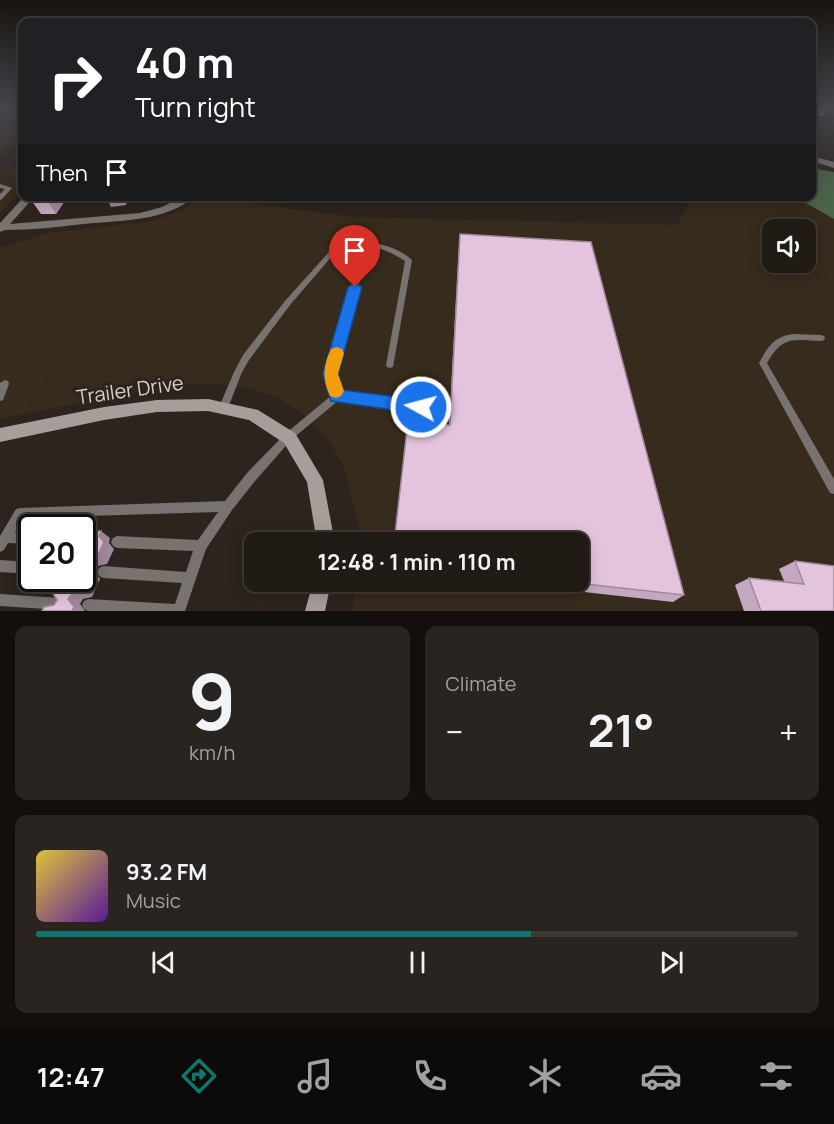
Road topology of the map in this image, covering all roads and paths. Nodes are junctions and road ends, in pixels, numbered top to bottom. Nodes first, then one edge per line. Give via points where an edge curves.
1 (816, 159) edge
2 (834, 165) edge
3 (0, 186) edge
4 (0, 198) edge
5 (26, 201) edge
6 (183, 201) edge
7 (1, 228) edge
8 (361, 265) dead end
9 (821, 338) dead end
10 (390, 365) dead end
11 (0, 387) edge
12 (337, 396) junction
13 (0, 397) edge
14 (225, 405) junction
15 (421, 407) dead end
16 (0, 435) edge
17 (288, 437) junction
18 (834, 489) edge
19 (228, 506) junction
20 (325, 532) edge
21 (18, 540) edge
22 (3, 542) edge
23 (117, 542) dead end
24 (201, 546) junction
25 (0, 566) edge
26 (18, 567) edge
27 (103, 572) dead end
28 (190, 578) junction
29 (320, 592) edge
30 (0, 600) edge
31 (61, 603) edge
32 (88, 605) dead end
33 (179, 610) edge
34 (315, 611) edge

1 - 2 street
3 - 4 lane via 9,189
5 - 7 street
6 - 7 street via 135,217
8 - 12 lane via 331,374
9 - 18 lane via 785,337 771,347 763,363
10 - 14 lane via 409,260 378,246 340,246 313,272 240,366
11 - 13 lane via 5,384
12 - 15 lane
12 - 17 lane
14 - 16 street, Trailer Drive via 177,403
14 - 17 street, Trailer Drive via 262,418
17 - 19 lane
17 - 20 street, Trailer Drive via 315,480
19 - 22 lane via 20,513
19 - 24 lane
21 - 22 lane
23 - 24 lane
24 - 28 lane
25 - 26 lane
27 - 28 lane
28 - 33 lane
29 - 34 street
30 - 31 lane
32 - 33 lane

